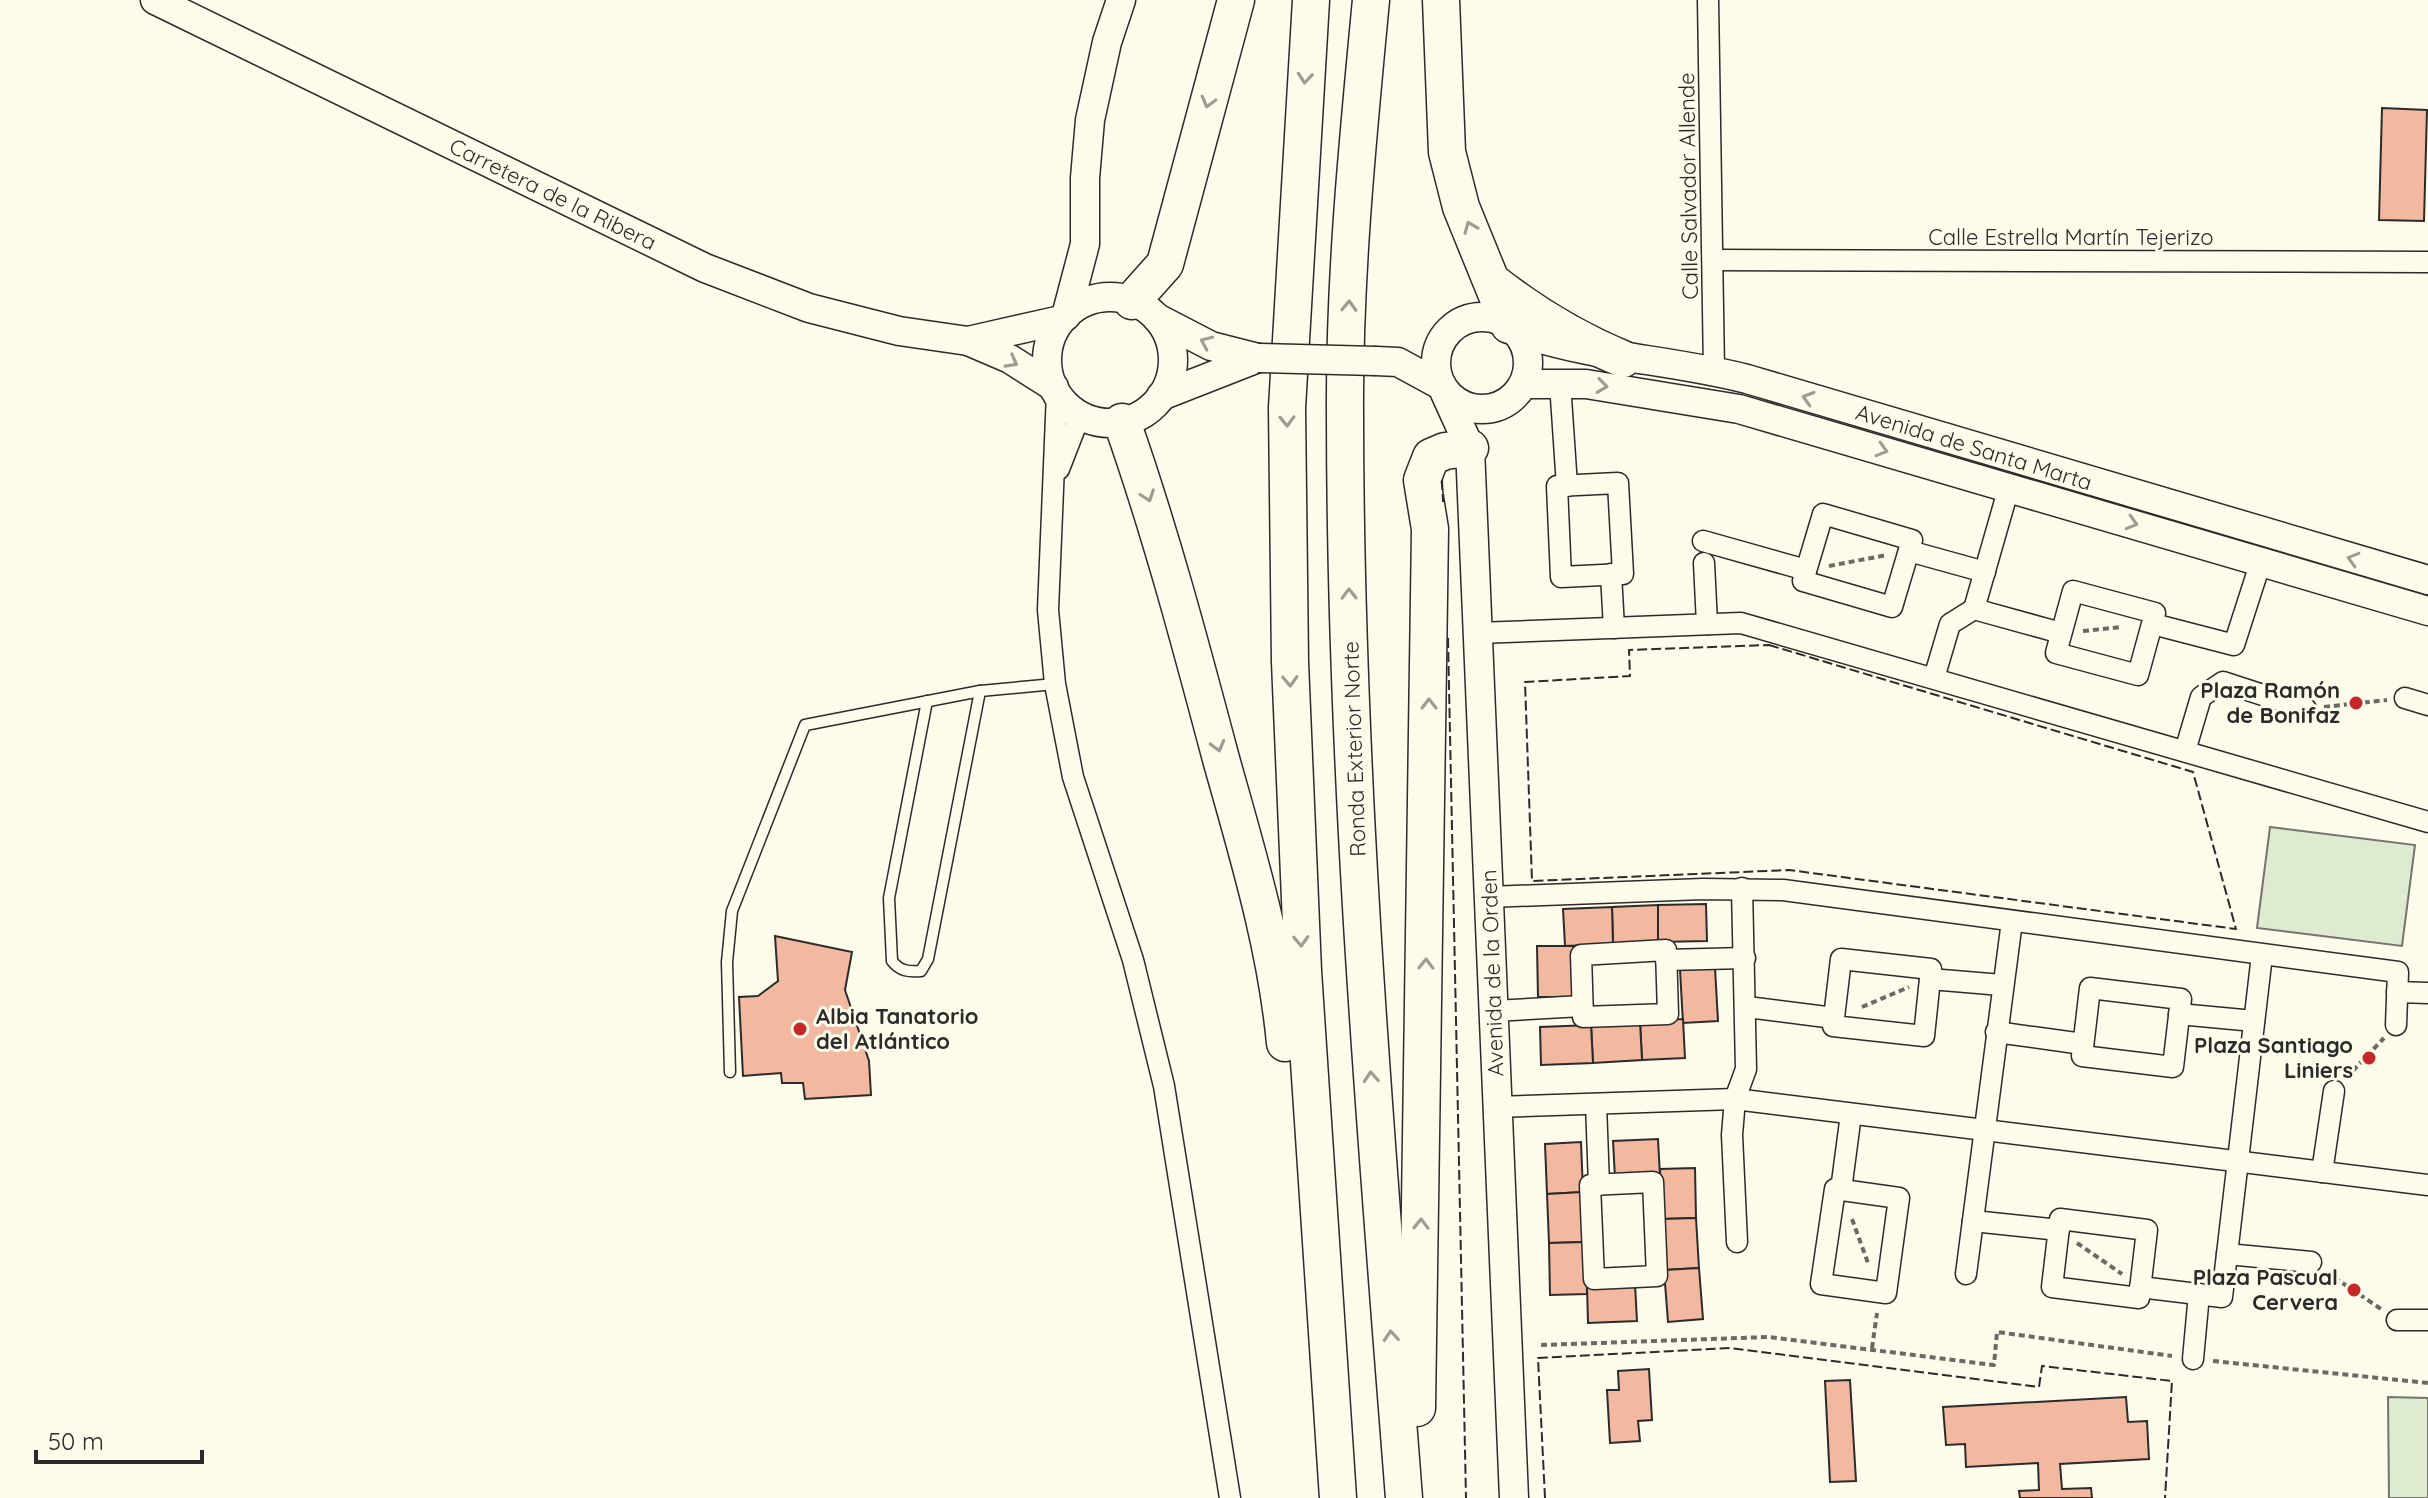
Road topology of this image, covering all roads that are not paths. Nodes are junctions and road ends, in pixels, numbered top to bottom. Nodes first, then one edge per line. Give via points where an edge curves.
1 (155, 0) edge
2 (1121, 0) edge
3 (1236, 0) edge
4 (1311, 0) edge
5 (1371, 0) edge
6 (1441, 0) edge
7 (1708, 0) edge
8 (1085, 244) junction
9 (1714, 260) junction
10 (2428, 262) edge
11 (1492, 282) junction
12 (1132, 305) junction
13 (1064, 318) junction
14 (1513, 328) junction
15 (968, 341) junction
16 (1440, 342) junction
17 (1258, 358) junction
18 (1623, 359) junction
19 (1387, 362) junction
20 (1714, 371) junction
21 (1560, 383) junction
22 (1056, 390) junction
23 (1444, 390) junction
24 (1518, 392) junction
25 (1161, 396) junction
26 (1080, 415) junction
27 (1122, 422) junction
28 (1470, 448) junction
29 (1054, 484) junction
30 (1567, 486) junction
31 (2009, 487) junction
32 (1703, 541) dead end
33 (1909, 551) junction
34 (2261, 561) junction
35 (1704, 563) dead end
36 (1806, 570) junction
37 (1985, 572) junction
38 (1611, 574) junction
39 (2428, 580) edge
40 (1974, 609) junction
41 (2428, 611) edge
42 (1707, 624) junction
43 (2153, 624) junction
44 (1614, 628) junction
45 (1478, 633) junction
46 (2061, 633) junction
47 (1934, 678) junction
48 (1055, 684) junction
49 (980, 691) junction
50 (2405, 698) road end
51 (927, 701) junction
52 (2428, 705) edge
53 (2306, 709) road end
54 (2185, 751) junction
55 (2428, 822) edge
56 (1742, 888) junction
57 (1489, 897) junction
58 (2012, 921) junction
59 (2262, 955) junction
60 (1745, 958) junction
61 (1666, 960) junction
62 (1930, 979) junction
63 (2002, 985) junction
64 (2397, 992) junction
65 (2428, 993) edge
66 (1582, 1006) junction
67 (1747, 1007) junction
68 (1494, 1011) junction
69 (2179, 1014) junction
70 (1834, 1018) junction
71 (2254, 1021) junction
72 (2396, 1025) road end
73 (1996, 1032) junction
74 (2083, 1044) junction
75 (730, 1072) dead end
76 (2334, 1091) road end
77 (1735, 1099) junction
78 (1596, 1104) junction
79 (1496, 1107) junction
80 (1851, 1114) junction
81 (1984, 1130) junction
82 (2238, 1161) junction
83 (2322, 1172) junction
84 (1599, 1185) junction
85 (2428, 1185) edge
86 (1841, 1190) junction
87 (1973, 1221) junction
88 (2059, 1230) junction
89 (1737, 1242) dead end
90 (2227, 1254) junction
91 (2311, 1262) road end
92 (1966, 1274) dead end
93 (2140, 1287) junction
94 (2199, 1294) junction
95 (2397, 1320) road end
96 (2428, 1320) edge
97 (2193, 1359) road end
98 (1329, 1368) junction
99 (1230, 1498) edge
100 (1338, 1498) edge
101 (1404, 1498) edge
102 (1416, 1498) edge
103 (1514, 1498) edge

1 - 15 main road, Carretera de la Ribera via 705,268 809,308 899,331
2 - 8 main road via 1090,120
3 -> 12 highway via 1165,264
4 -> 98 highway via 1287,408 1290,662 1303,971
101 -> 5 highway, Ronda Exterior Norte via 1364,982 1344,411
11 -> 6 highway via 1461,207 1447,152
7 - 9 street, Calle Salvador Allende
8 - 12 main road
8 - 13 main road
9 - 10 street, Calle Estrella Martín Tejerizo
9 - 20 street, Calle Salvador Allende
11 - 14 highway
11 - 18 highway via 1536,316
12 - 13 main road via 1089,300
17 -> 12 main road via 1211,346
12 - 25 main road via 1168,336 1173,356
13 - 15 main road
13 - 22 main road via 1048,352
14 - 16 main road via 1491,317 1471,318 1453,326
14 - 18 main road, Avenida de Santa Marta
14 - 24 main road via 1526,347 1529,366
15 -> 22 main road via 1010,359
16 - 19 main road
16 - 23 main road via 1435,362
17 - 19 main road, bridge
17 - 25 main road
18 - 20 main road, Avenida de Santa Marta
19 - 23 main road
39 -> 20 main road, Avenida de Santa Marta
21 - 24 main road, Avenida de Santa Marta
21 - 30 street
21 -> 31 main road, Avenida de Santa Marta via 1739,409
22 - 26 main road
22 - 29 street
23 - 24 main road via 1474,410 1494,409
23 - 28 main road, Avenida de la Orden
24 - 28 main road
25 - 27 main road via 1151,408
26 - 27 main road
26 - 29 street
27 -> 98 highway via 1157,521 1257,891 1282,1009 1295,1145
28 - 45 main road, Avenida de la Orden
102 -> 28 highway via 1429,774 1430,529 1422,480 1431,457
29 - 48 street via 1048,610
30 - 38 street via 1557,486 1561,577
30 - 38 street via 1618,483 1623,574
31 -> 34 main road, Avenida de Santa Marta
31 - 37 street
32 - 36 street
33 - 36 street via 1892,607 1803,581
33 - 36 street via 1912,540 1823,514
33 - 37 street
34 - 41 main road, Avenida de Santa Marta
34 - 43 street via 2234,645
35 - 42 street
37 - 40 street
38 - 44 street
40 - 46 street
40 - 47 street via 1950,624
42 - 44 street
42 - 47 street via 1741,623
43 - 46 street via 2155,613 2073,591
43 - 46 street via 2138,675 2056,653
44 - 45 street
45 - 57 main road, Avenida de la Orden
47 - 54 street
48 - 49 lane
48 - 99 street via 1073,777 1133,960 1164,1086
49 - 51 lane
49 - 51 lane via 928,959 921,971 909,972 892,961 889,898
50 - 52 street
51 - 75 lane via 805,725 732,911 727,962
53 - 54 street via 2223,682 2201,697
54 - 55 street
56 - 57 street
56 - 58 street
56 - 60 street
57 - 68 main road, Avenida de la Orden
58 - 59 street
58 - 63 street
59 - 64 street via 2398,972
59 - 71 street
60 - 61 street
60 - 67 street
61 - 66 street via 1666,950 1581,955
61 - 66 street via 1668,1014 1583,1017
62 - 63 street
62 - 70 street via 1924,1036 1833,1026
62 - 70 street via 1931,969 1841,959
63 - 73 street
64 - 65 street
64 - 72 street
66 - 68 street
67 - 70 street
67 - 77 street via 1746,1069
68 - 79 main road, Avenida de la Orden
69 - 71 street
69 - 74 street via 2173,1067 2082,1056
69 - 74 street via 2181,999 2090,988
71 - 82 street
73 - 74 street
73 - 81 street
76 - 83 street
77 - 78 street
77 - 80 street
77 - 89 street
78 - 79 street
78 - 84 street
79 - 103 main road, Avenida de la Orden
80 - 81 street
80 - 86 street
81 - 82 street
81 - 87 street
82 - 83 street
82 - 90 street
83 - 85 street
84 - 84 street via 1590,1185 1594,1279 1657,1276 1653,1182
86 - 86 street via 1835,1189 1821,1284 1886,1293 1899,1198
87 - 88 street
87 - 92 street
88 - 93 street via 2052,1287 2139,1298
88 - 93 street via 2060,1219 2147,1230
90 - 91 street
90 - 94 street via 2222,1297
93 - 94 street
94 - 97 street
95 - 96 street
98 - 100 highway

